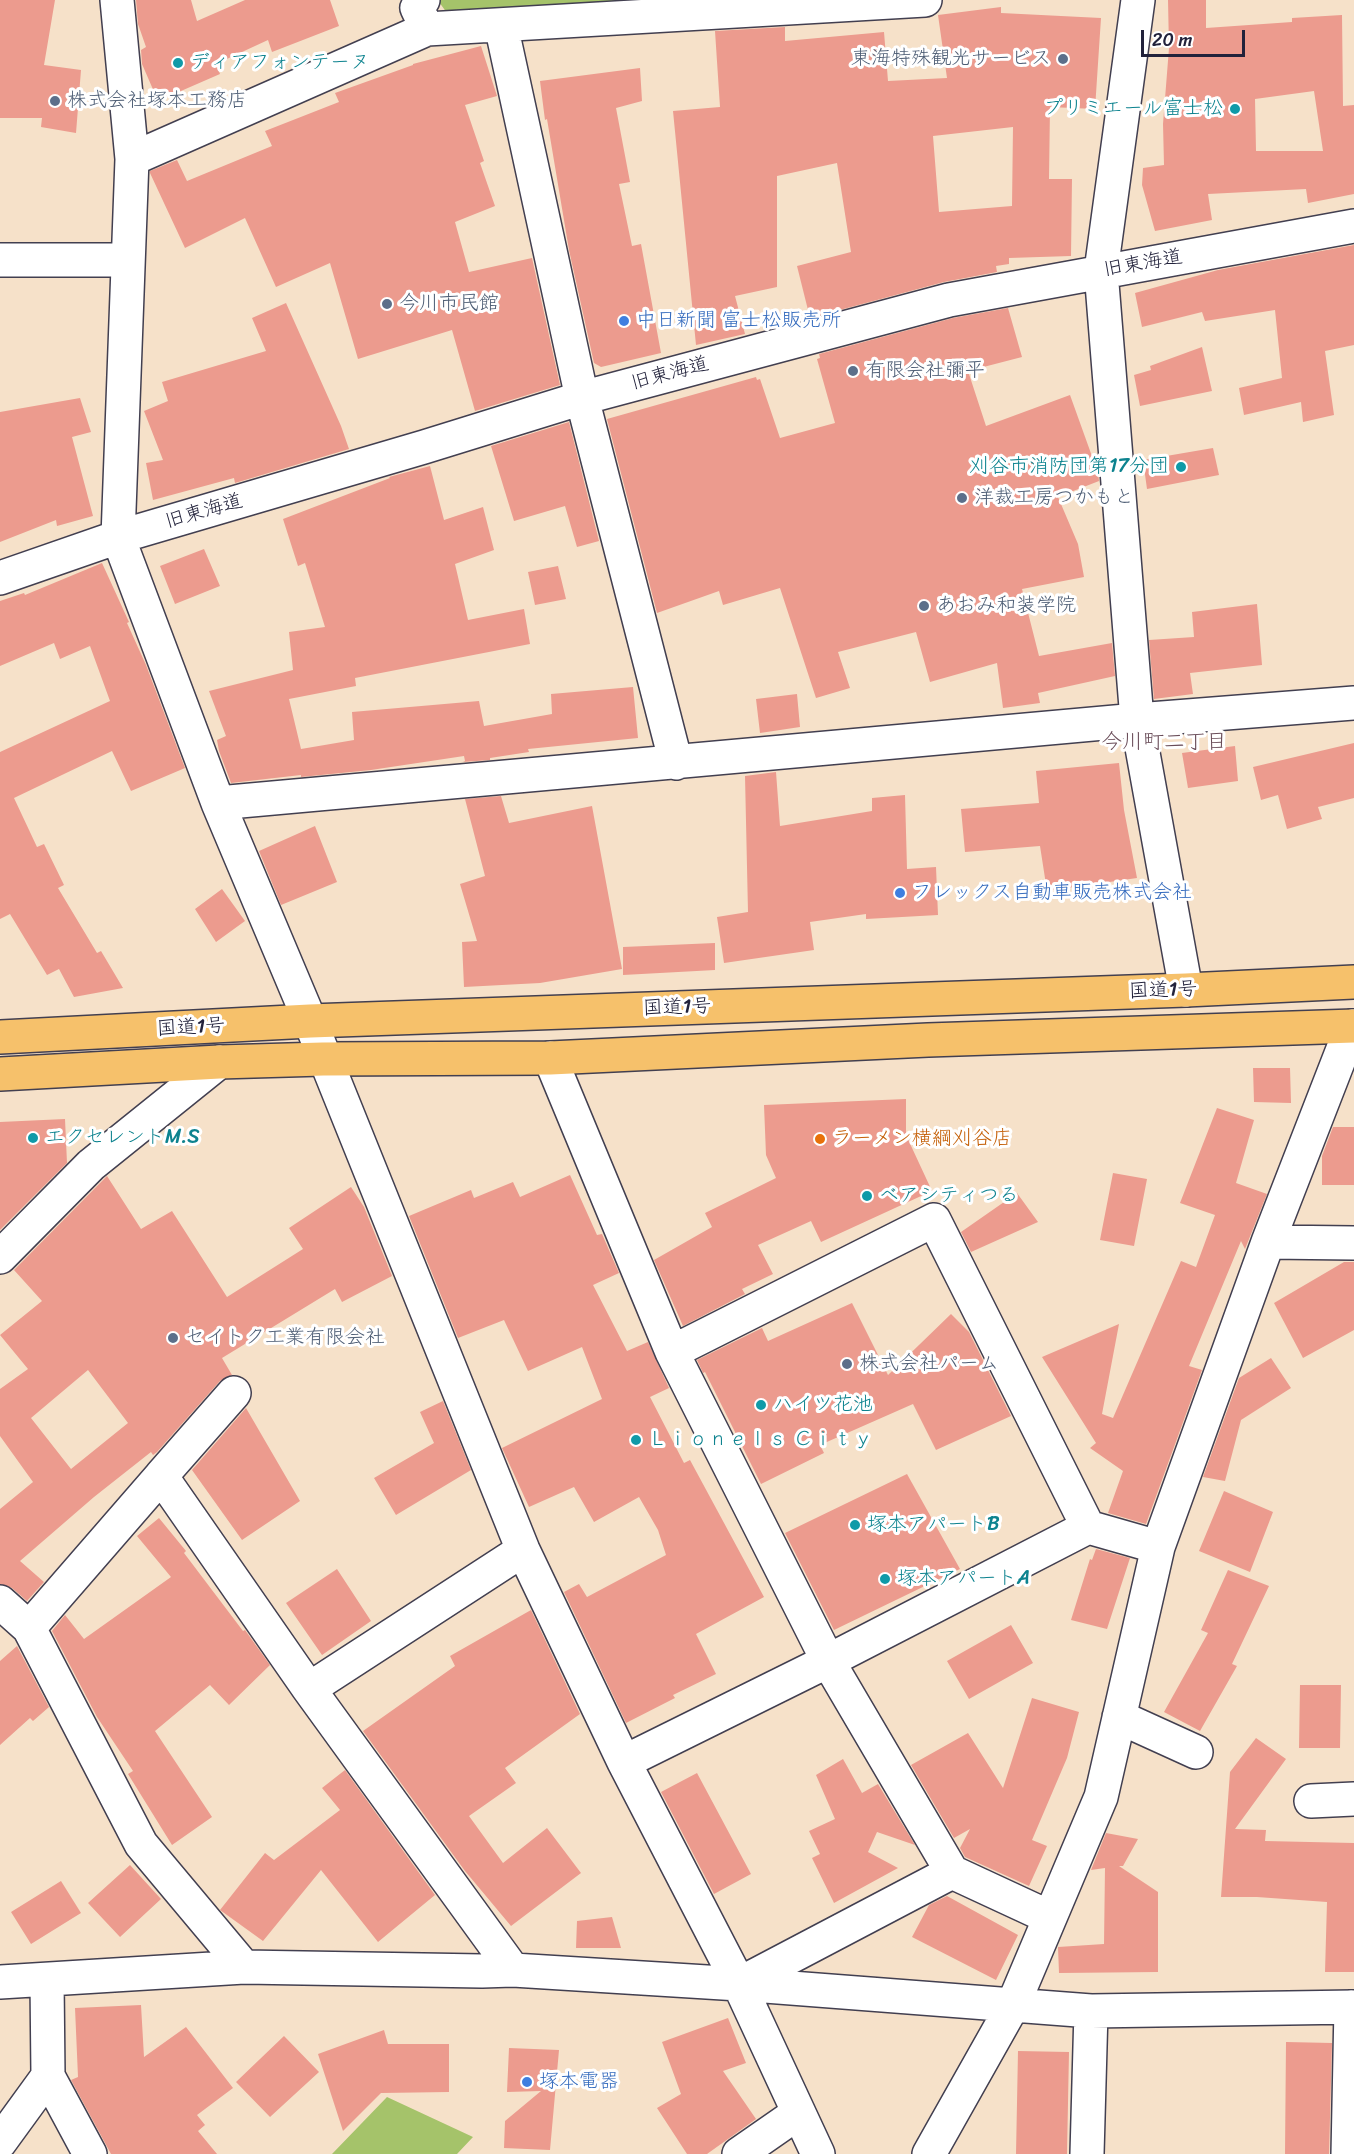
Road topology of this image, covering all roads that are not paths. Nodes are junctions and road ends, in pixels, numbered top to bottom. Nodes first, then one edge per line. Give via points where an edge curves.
1 (117, 0) edge
2 (925, 0) edge
3 (1138, 0) edge
4 (855, 3) edge
5 (425, 14) edge
6 (501, 25) junction
7 (132, 159) junction
8 (1354, 226) edge
9 (0, 260) edge
10 (128, 260) junction
11 (1101, 271) junction
12 (582, 398) junction
13 (118, 537) junction
14 (0, 578) edge
15 (1354, 703) edge
16 (1137, 720) junction
17 (676, 763) junction
18 (218, 803) junction
19 (1354, 982) edge
20 (1186, 990) junction
21 (310, 1021) junction
22 (1353, 1026) edge
23 (0, 1037) edge
24 (550, 1058) junction
25 (323, 1059) junction
26 (219, 1062) junction
27 (0, 1074) edge
28 (1268, 1242) junction
29 (1354, 1243) edge
30 (0, 1257) edge
31 (672, 1352) junction
32 (234, 1393) dead end
33 (161, 1476) junction
34 (1088, 1527) junction
35 (1158, 1547) junction
36 (523, 1550) junction
37 (0, 1602) edge
38 (29, 1628) junction
39 (828, 1661) junction
40 (309, 1689) junction
41 (1119, 1717) junction
42 (1196, 1752) dead end
43 (624, 1762) junction
44 (1354, 1799) edge
45 (1311, 1801) dead end
46 (952, 1872) junction
47 (1049, 1917) junction
48 (244, 1967) junction
49 (513, 1970) junction
50 (47, 1980) junction
51 (0, 1982) edge
52 (739, 1983) junction
53 (1013, 2005) junction
54 (1353, 2007) edge
55 (1091, 2011) junction
56 (48, 2076) junction
57 (798, 2113) junction
58 (0, 2142) edge
59 (90, 2154) edge
60 (739, 2154) edge
61 (818, 2154) edge
62 (929, 2154) edge
63 (1087, 2154) edge
64 (1348, 2154) edge

1 - 7 street
2 - 4 street
3 - 11 street
4 - 6 street
5 - 6 street
5 - 7 street
6 - 12 street
7 - 10 street
8 - 11 street, 旧東海道
9 - 10 street
10 - 13 street
11 - 12 street, 旧東海道 via 949,300
11 - 16 street
12 - 13 street, 旧東海道
12 - 17 street
13 - 14 street, 旧東海道
13 - 18 street
15 - 16 street
16 - 17 street
16 - 20 street
17 - 18 street
18 - 21 street
19 - 20 highway, 国道1号
20 - 21 highway, 国道1号
21 - 23 highway, 国道1号
21 - 25 street
22 - 24 highway, 国道1号 via 916,1040
22 - 28 street
24 - 25 highway, 国道1号
24 - 31 street
25 - 26 highway, 国道1号
25 - 36 street
26 - 27 highway, 国道1号
26 - 30 street via 91,1165
28 - 29 street
28 - 35 street
31 - 34 street via 934,1220
31 - 39 street
32 - 33 street
33 - 38 street
33 - 40 street
34 - 35 street
34 - 39 street
35 - 41 street
36 - 40 street
36 - 43 street
37 - 38 street
38 - 48 street via 141,1844
39 - 43 street
39 - 46 street
40 - 49 street
41 - 42 street
41 - 47 street via 1101,1797
43 - 52 street
44 - 45 street
46 - 47 street
46 - 52 street
47 - 53 street
48 - 49 street
48 - 50 street
49 - 52 street
50 - 51 street
50 - 56 street
52 - 53 street
52 - 57 street
53 - 55 street
53 - 62 street
54 - 55 street
54 - 64 street
55 - 63 street
56 - 58 street
56 - 59 street
57 - 60 street
57 - 61 street

